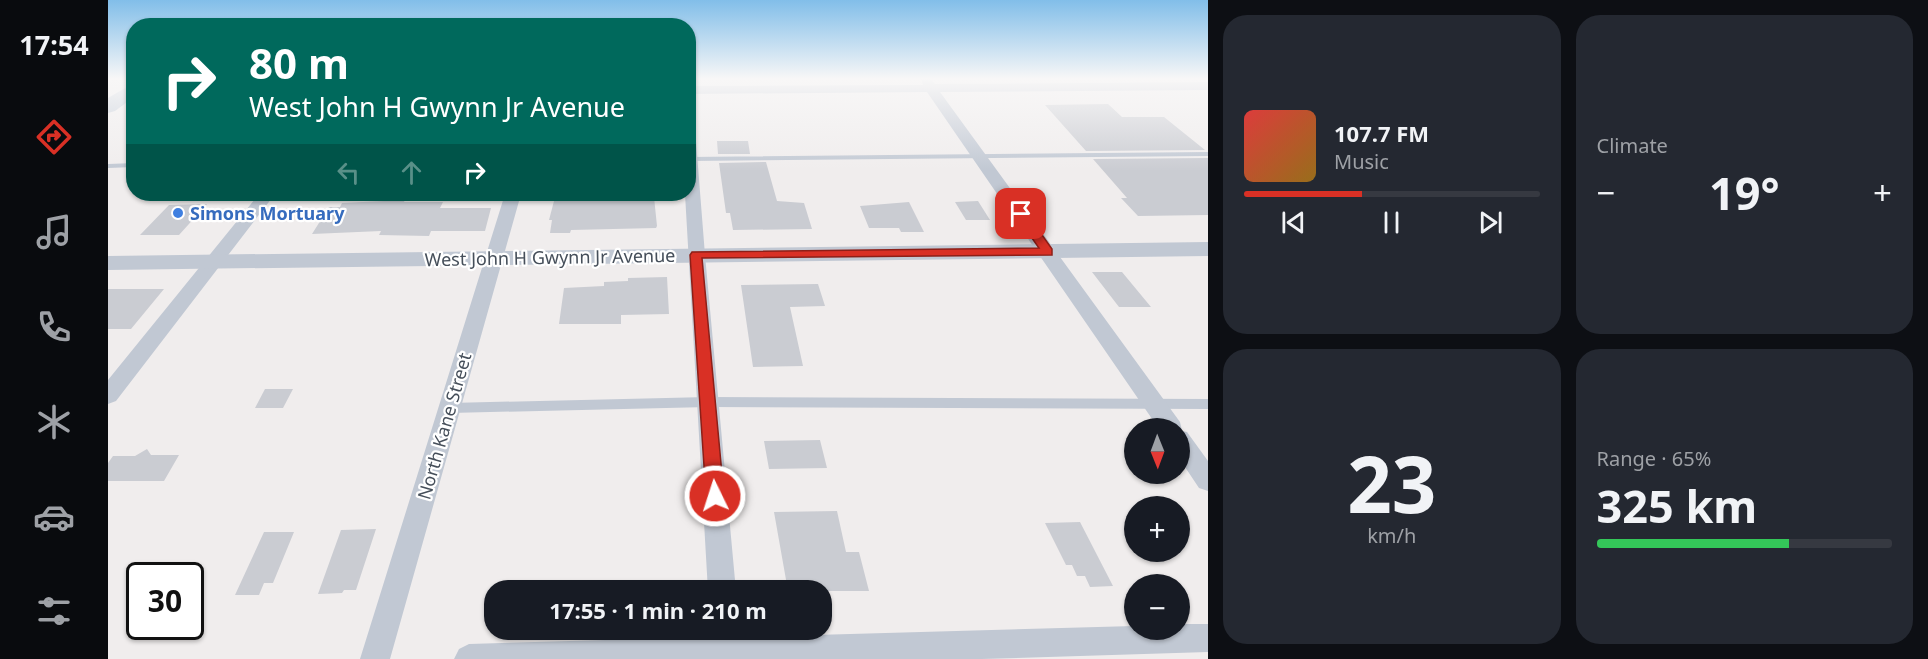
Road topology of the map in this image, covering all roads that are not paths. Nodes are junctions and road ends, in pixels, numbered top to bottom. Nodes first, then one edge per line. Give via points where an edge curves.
1 (947, 110) edge
2 (1208, 154) edge
3 (980, 156) junction
4 (696, 159) edge
5 (126, 165) edge
6 (108, 166) edge
7 (261, 201) edge
8 (511, 201) edge
9 (693, 201) edge
10 (1208, 249) edge
11 (1048, 252) junction
12 (696, 255) junction
13 (494, 258) junction
14 (214, 261) junction
15 (108, 263) edge
16 (108, 395) edge
17 (708, 402) junction
18 (1208, 404) edge
19 (1155, 405) junction
20 (450, 408) junction
21 (1164, 418) edge
22 (1190, 455) edge
23 (1208, 480) edge
24 (721, 580) edge
25 (1208, 638) edge
26 (727, 647) edge
27 (375, 659) edge
28 (469, 659) edge

1 - 3 street
2 - 3 lane
3 - 4 lane
3 - 11 street
5 - 6 lane
7 - 14 street
8 - 13 street, North Kane Street
9 - 12 street
10 - 11 street, West John H Gwynn Jr Avenue
11 - 12 street, West John H Gwynn Jr Avenue
11 - 19 street
12 - 13 street, West John H Gwynn Jr Avenue
12 - 17 street
13 - 14 street, West John H Gwynn Jr Avenue
13 - 20 street, North Kane Street
14 - 15 street, West John H Gwynn Jr Avenue
14 - 16 street
17 - 19 lane
17 - 20 lane
17 - 24 street
18 - 19 lane
19 - 21 street
20 - 27 street, North Kane Street
22 - 23 street
25 - 26 street
26 - 28 street

